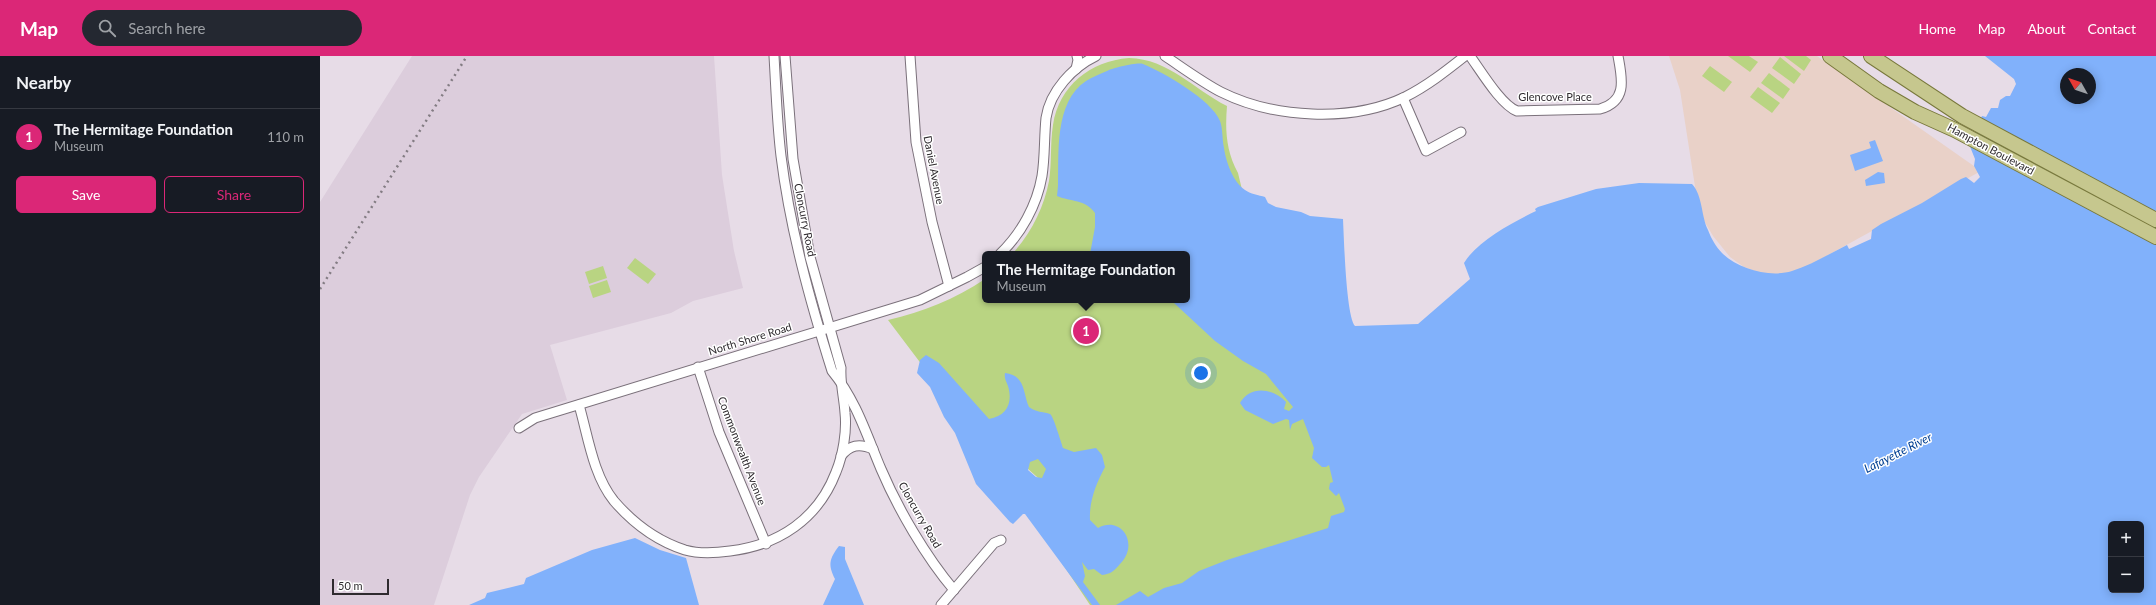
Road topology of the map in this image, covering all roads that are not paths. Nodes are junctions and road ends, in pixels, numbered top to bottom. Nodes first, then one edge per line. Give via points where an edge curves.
1 (774, 56) edge
2 (785, 56) edge
3 (910, 56) edge
4 (1077, 56) edge
5 (1096, 56) edge
6 (1165, 56) edge
7 (1465, 56) edge
8 (1470, 56) edge
9 (1618, 56) edge
10 (1871, 56) edge
11 (1834, 57) edge
12 (1076, 69) junction
13 (1403, 98) junction
14 (1461, 132) dead end
15 (2156, 220) edge
16 (2156, 237) edge
17 (1002, 251) edge
18 (982, 269) edge
19 (949, 286) junction
20 (829, 327) junction
21 (819, 330) junction
22 (698, 367) junction
23 (841, 381) junction
24 (579, 405) junction
25 (519, 428) dead end
26 (873, 449) junction
27 (840, 458) junction
28 (1001, 540) dead end
29 (766, 544) junction
30 (954, 590) junction
31 (941, 605) edge

1 - 21 street, Cloncurry Road via 781,156 798,248
2 - 20 street, Cloncurry Road via 793,159 810,256
3 - 19 street, Daniel Avenue via 916,142 932,222
4 - 12 street
5 - 12 street
6 - 13 street via 1223,93 1261,107 1285,112 1338,114
7 - 13 street via 1433,82
8 - 9 street, Glencove Place via 1502,98 1512,109 1518,111 1607,107 1614,103 1620,92 1622,82
10 - 15 main road, Hampton Boulevard via 1962,116
11 - 16 main road, Hampton Boulevard via 1879,91 1903,105
12 - 17 street via 1058,90 1047,117 1042,176 1037,194 1023,225
13 - 14 street via 1426,150
18 - 19 street, North Shore Road
19 - 20 street, North Shore Road via 920,300
20 - 21 street, North Shore Road
20 - 23 street, Cloncurry Road via 841,368
21 - 22 street, North Shore Road
21 - 23 street, Cloncurry Road via 832,371
22 - 24 street, North Shore Road
22 - 29 street, Commonwealth Avenue via 719,432
23 - 26 street, Cloncurry Road
23 - 27 street via 846,413
24 - 25 street, North Shore Road via 536,418
24 - 29 street via 601,477 613,499 647,532 686,550 710,553 754,548
26 - 27 street via 854,445
26 - 30 street, Cloncurry Road via 918,540
27 - 29 street via 829,485 810,513 794,528
28 - 30 street via 994,543
30 - 31 street

